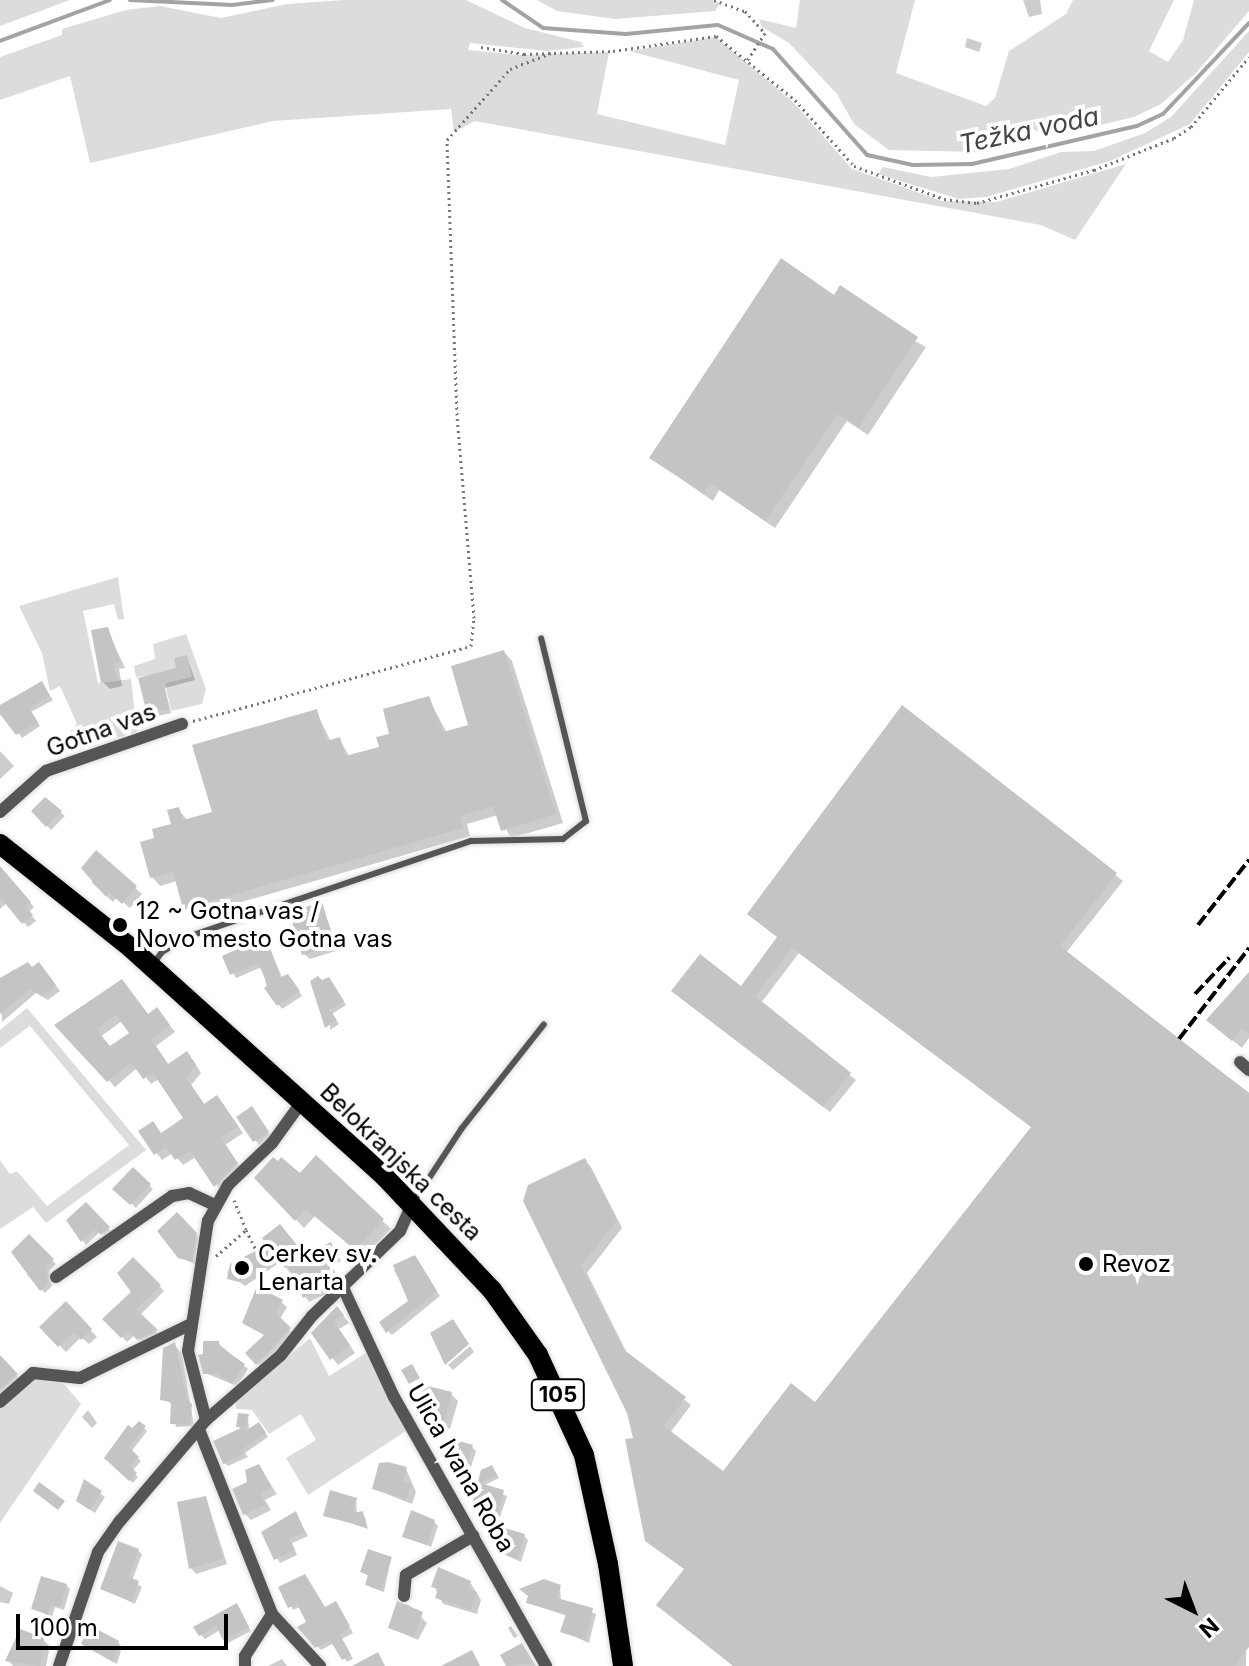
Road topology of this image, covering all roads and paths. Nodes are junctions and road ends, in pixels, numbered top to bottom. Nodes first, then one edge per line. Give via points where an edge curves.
1 (714, 0) edge
2 (481, 47) dead end
3 (551, 53) junction
4 (1249, 57) edge
5 (747, 61) junction
6 (541, 638) dead end
7 (182, 724) joint
8 (0, 812) edge
9 (0, 844) edge
10 (151, 967) junction
11 (544, 1024) dead end
12 (301, 1103) junction
13 (228, 1185) junction
14 (412, 1204) junction
15 (215, 1205) junction
16 (246, 1230) junction
17 (213, 1260) dead end
18 (261, 1260) dead end
19 (56, 1277) dead end
20 (344, 1290) junction
21 (189, 1325) junction
22 (0, 1402) edge
23 (203, 1426) junction
24 (473, 1536) junction
25 (404, 1596) dead end
26 (272, 1614) junction
27 (59, 1666) edge
28 (245, 1666) edge
29 (320, 1666) edge
30 (546, 1666) edge
31 (623, 1666) edge

1 - 5 path via 745,11 765,33
2 - 3 path
3 - 5 path via 658,47 716,36
3 - 7 path via 510,69 447,140 457,415 474,618 471,646
4 - 5 path via 1191,127 1174,138 1094,170 977,203 944,199 854,166 795,100
6 - 10 lane via 586,821 563,839 495,839 456,846 187,937 162,952
7 - 8 street, Gotna vas via 46,771
9 - 10 main road, Belokranjska cesta / 105
10 - 12 main road, Belokranjska cesta / 105
11 - 14 lane via 445,1152
12 - 13 street via 272,1143
12 - 14 main road, Belokranjska cesta / 105
13 - 15 street
13 - 16 path
14 - 20 street via 400,1231
14 - 31 main road, Belokranjska cesta / 105 via 492,1290 538,1355 566,1410 584,1455 605,1548
15 - 19 street via 189,1193 172,1196
15 - 21 street
16 - 17 path
16 - 18 path
20 - 23 street
20 - 24 street, Ulica Ivana Roba via 394,1397
21 - 22 street via 80,1378 33,1373
21 - 23 street via 188,1351
23 - 26 street
23 - 27 street via 159,1471 98,1552
24 - 25 street via 406,1575
24 - 30 street, Ulica Ivana Roba
26 - 28 street via 245,1656
26 - 29 street via 285,1635

